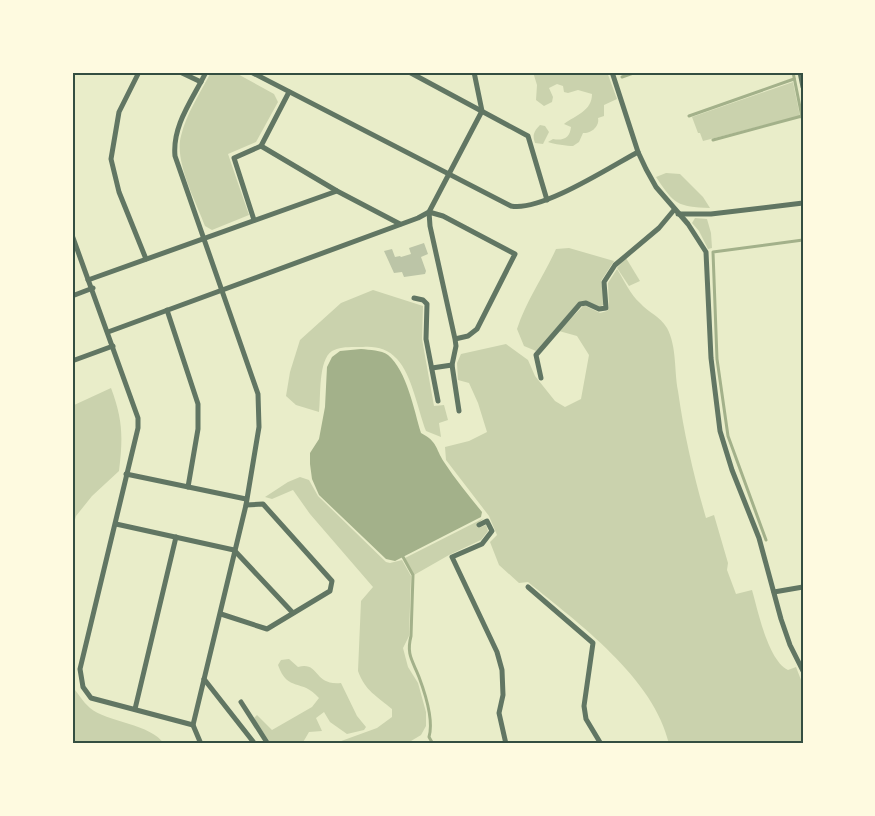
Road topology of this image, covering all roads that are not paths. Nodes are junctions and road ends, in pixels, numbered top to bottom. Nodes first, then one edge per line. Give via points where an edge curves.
1 (139, 72) edge
2 (180, 72) edge
3 (206, 72) edge
4 (251, 72) edge
5 (474, 72) edge
6 (612, 72) edge
7 (800, 72) edge
8 (411, 73) edge
9 (201, 82) junction
10 (803, 87) edge
11 (289, 92) junction
12 (482, 111) junction
13 (261, 146) junction
14 (638, 152) junction
15 (449, 174) junction
16 (337, 191) junction
17 (547, 201) junction
18 (803, 203) edge
19 (429, 212) junction
20 (676, 212) junction
21 (254, 220) junction
22 (400, 224) junction
23 (72, 235) edge
24 (205, 238) junction
25 (146, 259) junction
26 (88, 280) junction
27 (93, 288) junction
28 (222, 290) junction
29 (72, 296) edge
30 (414, 298) dead end
31 (167, 310) junction
32 (108, 332) junction
33 (455, 339) junction
34 (113, 346) junction
35 (72, 361) edge
36 (452, 364) junction
37 (432, 368) junction
38 (541, 378) dead end
39 (438, 401) dead end
40 (459, 411) dead end
41 (126, 474) junction
42 (188, 487) junction
43 (246, 502) junction
44 (116, 524) junction
45 (479, 525) dead end
46 (176, 537) junction
47 (234, 550) junction
48 (528, 587) dead end
49 (802, 587) edge
50 (774, 592) junction
51 (294, 613) junction
52 (221, 614) junction
53 (803, 671) edge
54 (204, 679) junction
55 (241, 702) dead end
56 (135, 709) junction
57 (193, 726) junction
58 (201, 744) edge
59 (255, 744) edge
60 (268, 744) edge
61 (506, 744) edge
62 (601, 744) edge

1 - 25 street via 119,112 111,159 119,192
2 - 9 street
3 - 9 street
4 - 11 street
5 - 12 street
6 - 14 street
7 - 10 street
8 - 12 street
9 - 24 street via 177,128 174,144
11 - 13 street
11 - 15 street
12 - 15 street
12 - 17 street via 528,136
13 - 16 street
13 - 21 street via 234,158
14 - 17 street
14 - 20 street
15 - 17 street via 512,206 527,207
15 - 19 street
16 - 21 street
16 - 22 street
18 - 20 street via 711,214
19 - 22 street
19 - 33 street
19 - 33 street via 515,254 477,329
20 - 38 street via 615,265 604,282 606,308 580,304 536,355
20 - 50 street via 706,252 711,358 720,431
21 - 24 street
22 - 28 street
23 - 26 street
24 - 25 street
24 - 28 street
25 - 26 street
26 - 27 street
27 - 29 street
27 - 32 street
28 - 31 street
28 - 43 street via 258,394 259,427
30 - 37 street via 427,304 426,339
31 - 32 street
31 - 42 street via 198,404
32 - 34 street
33 - 36 street
34 - 35 street
34 - 41 street via 138,418
36 - 37 street
36 - 40 street
37 - 39 street
41 - 42 street
41 - 44 street
42 - 43 street
43 - 47 street
43 - 51 street via 263,504 332,581 330,591
44 - 46 street
44 - 56 street via 80,669 83,687 90,698
45 - 61 street via 487,521 492,531 482,544 452,557 497,652 503,695 499,713
46 - 47 street
46 - 56 street
47 - 51 street
47 - 52 street
48 - 62 street via 593,643 584,706 586,719
49 - 50 street
50 - 53 street via 790,645
51 - 52 street via 267,629
52 - 54 street
54 - 57 street
54 - 59 street
55 - 60 street
56 - 57 street
57 - 58 street

